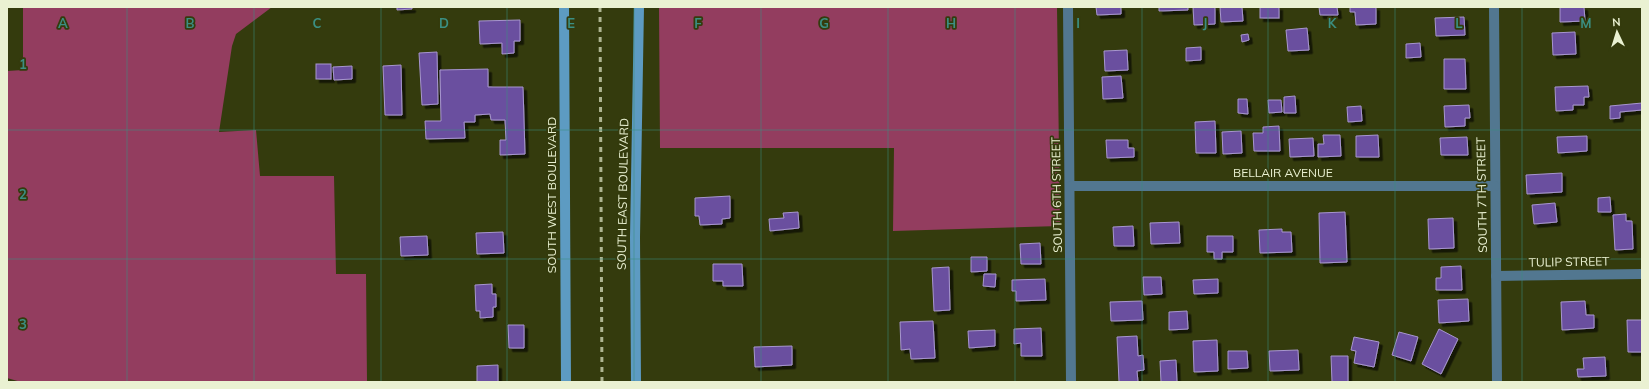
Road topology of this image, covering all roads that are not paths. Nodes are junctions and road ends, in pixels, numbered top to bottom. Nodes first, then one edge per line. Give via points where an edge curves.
1 (564, 7) edge
2 (639, 7) edge
3 (1068, 7) edge
4 (1494, 7) edge
5 (1071, 186) junction
6 (1495, 186) junction
7 (1642, 274) edge
8 (1496, 276) junction
9 (566, 382) edge
10 (636, 382) edge
11 (1071, 382) edge
12 (1497, 382) edge

1 - 9 main road, SOUTH WEST BOULEVARD
2 - 10 main road, SOUTH EAST BOULEVARD via 635,237
3 - 5 street, SOUTH 6TH STREET
4 - 6 street, SOUTH 7TH STREET
5 - 6 street, BELLAIR AVENUE
5 - 11 street, SOUTH 6TH STREET
6 - 8 street, SOUTH 7TH STREET
7 - 8 street, TULIP STREET
8 - 12 street, SOUTH 7TH STREET

